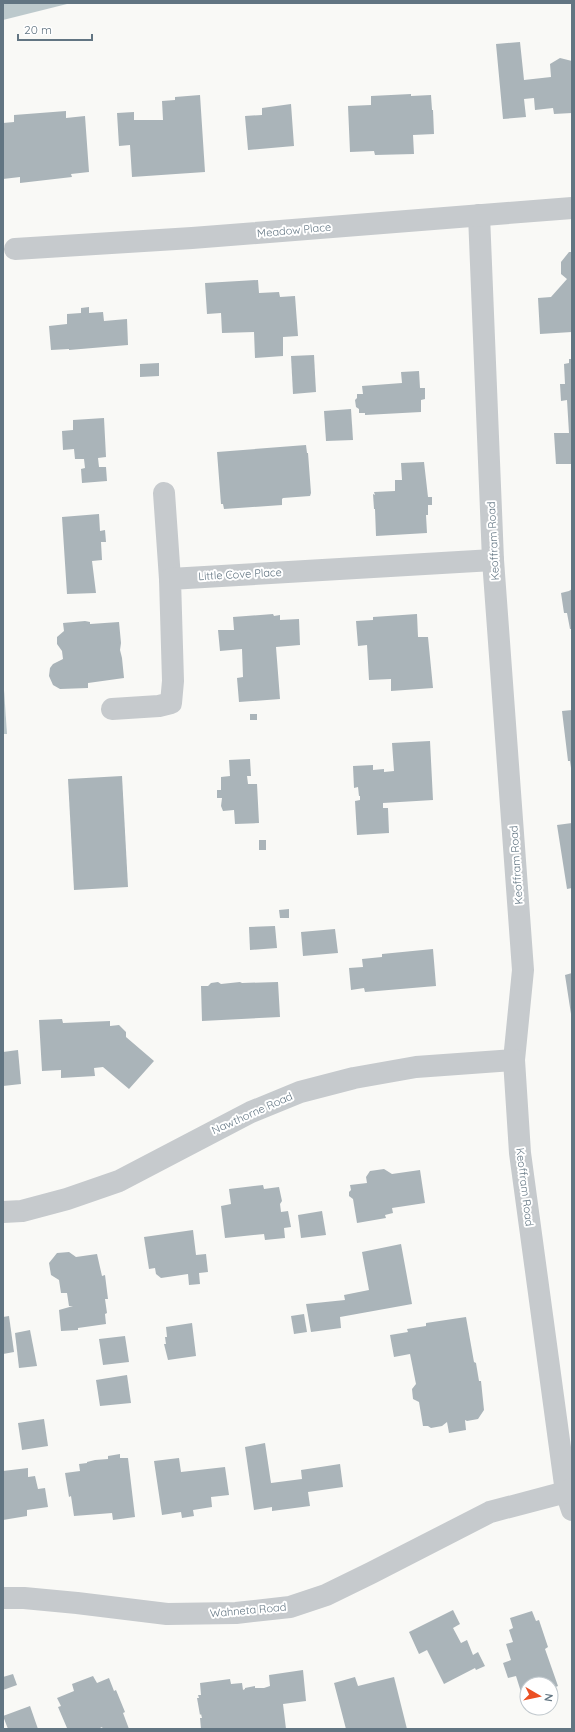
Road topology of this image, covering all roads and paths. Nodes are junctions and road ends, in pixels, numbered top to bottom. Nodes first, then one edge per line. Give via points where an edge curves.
1 (572, 208) edge
2 (479, 215) junction
3 (16, 249) dead end
4 (164, 493) dead end
5 (494, 560) junction
6 (170, 579) junction
7 (112, 709) dead end
8 (514, 1060) junction
9 (3, 1212) edge
10 (570, 1497) edge
11 (3, 1598) edge

1 - 2 street, Meadow Place
2 - 3 street, Meadow Place
2 - 5 street, Keoffram Road
4 - 6 street
5 - 6 street, Little Cove Place
5 - 8 street, Keoffram Road via 523,970
6 - 7 street via 173,681 171,703
8 - 9 street, Nawthorne Road via 416,1067 354,1078 300,1092 198,1138 119,1181 67,1199 22,1211
8 - 10 street, Keoffram Road via 520,1153
10 - 11 street, Wahneta Road via 490,1512 372,1573 290,1607 236,1613 167,1614 77,1603

